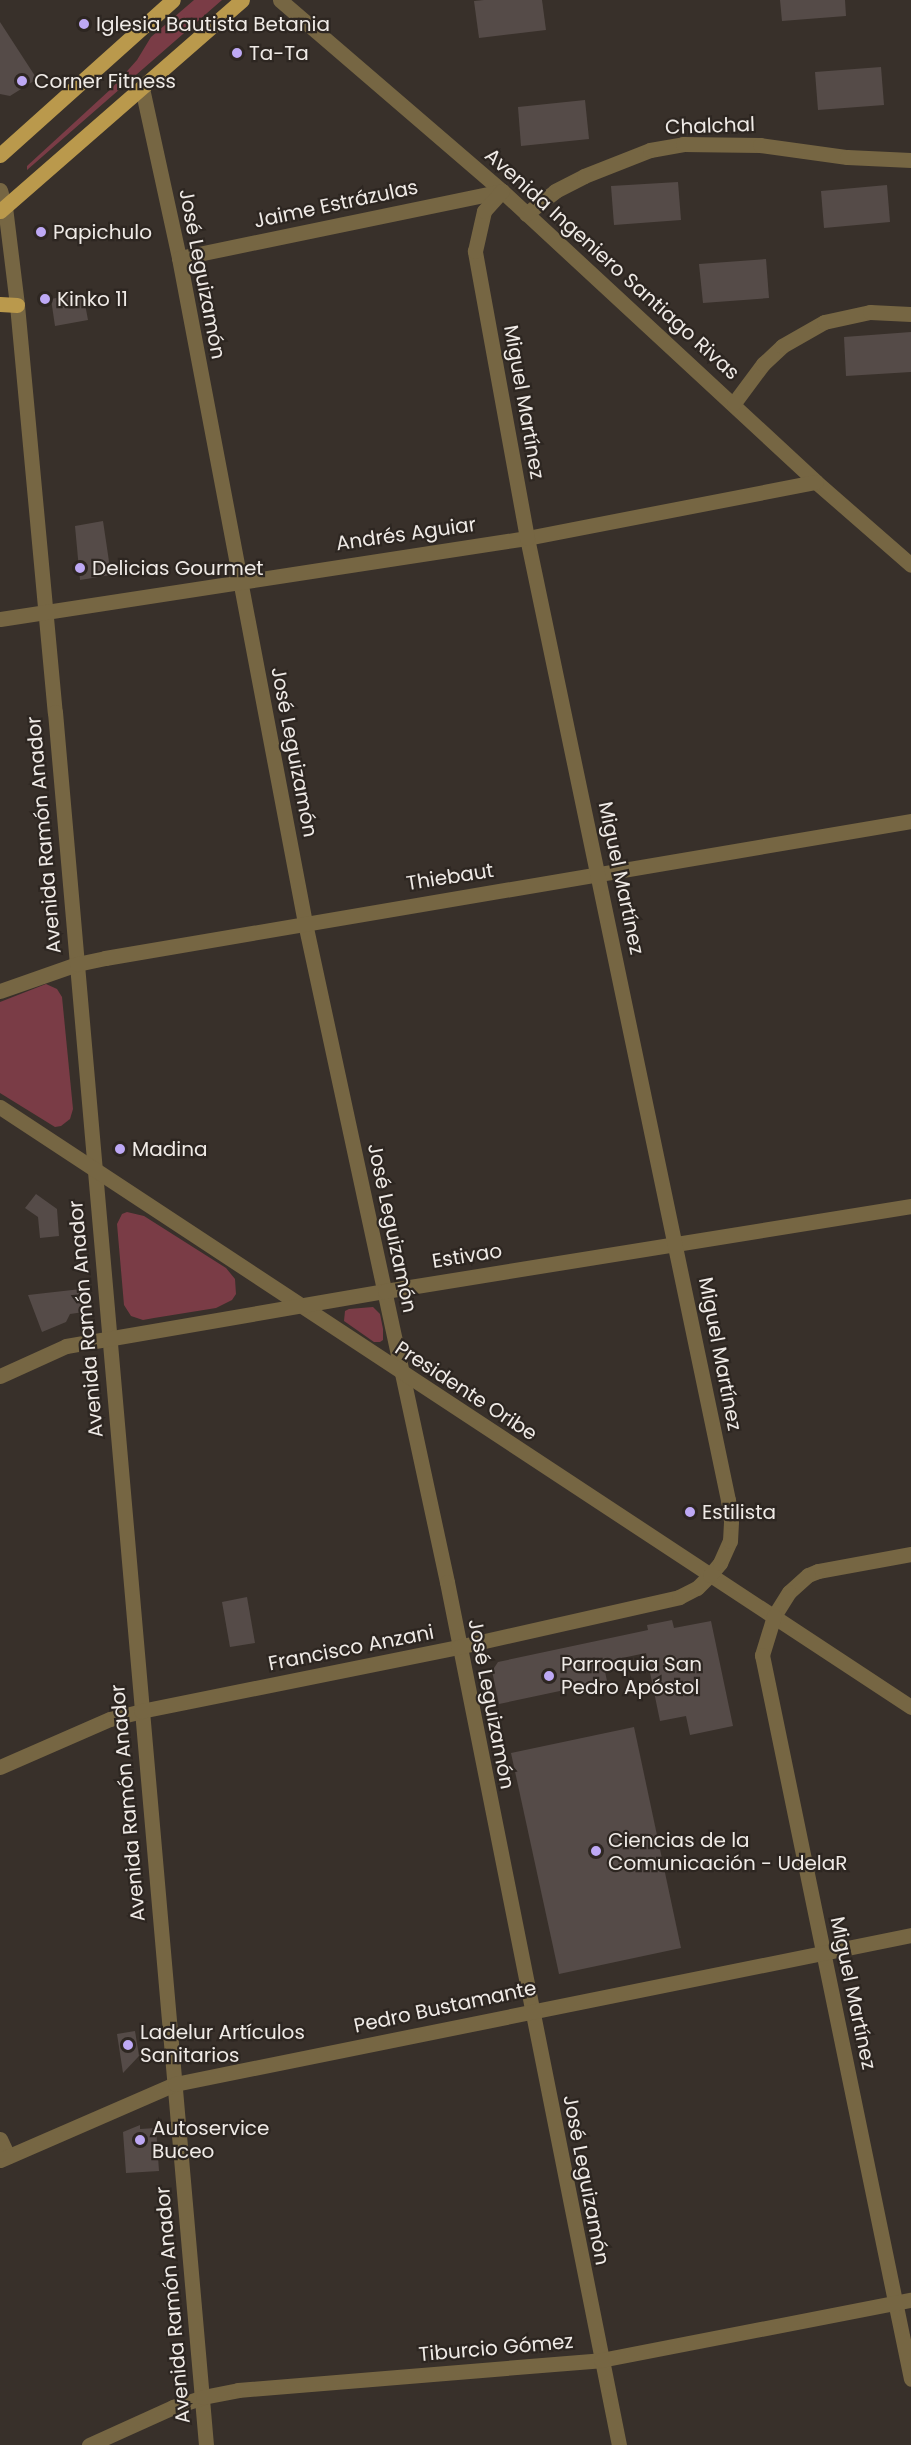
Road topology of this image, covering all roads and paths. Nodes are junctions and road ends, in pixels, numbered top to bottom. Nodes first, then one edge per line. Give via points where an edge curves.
1 (173, 0) edge
2 (242, 0) edge
3 (280, 0) edge
4 (142, 88) junction
5 (0, 155) edge
6 (911, 160) edge
7 (0, 190) edge
8 (502, 191) junction
9 (3, 209) edge
10 (526, 214) junction
11 (179, 258) junction
12 (0, 304) edge
13 (17, 305) junction
14 (911, 314) edge
15 (734, 404) junction
16 (816, 482) junction
17 (527, 538) junction
18 (911, 564) edge
19 (239, 580) junction
20 (45, 612) junction
21 (0, 619) edge
22 (911, 821) edge
23 (599, 873) junction
24 (306, 922) junction
25 (77, 964) junction
26 (0, 991) edge
27 (0, 1107) edge
28 (93, 1168) junction
29 (911, 1206) edge
30 (676, 1243) junction
31 (385, 1291) junction
32 (301, 1305) junction
33 (111, 1339) junction
34 (402, 1374) junction
35 (0, 1376) edge
36 (911, 1554) edge
37 (710, 1575) junction
38 (774, 1616) junction
39 (458, 1647) junction
40 (911, 1707) edge
41 (141, 1711) junction
42 (0, 1767) edge
43 (911, 1935) edge
44 (824, 1953) junction
45 (531, 2011) junction
46 (175, 2084) junction
47 (0, 2139) edge
48 (4, 2158) edge
49 (911, 2300) edge
50 (894, 2303) junction
51 (601, 2360) junction
52 (911, 2379) edge
53 (203, 2397) junction
54 (89, 2445) edge
55 (206, 2445) edge
56 (619, 2445) edge

1 - 5 main road
2 - 4 main road
3 - 8 street, Avenida Ingeniero Santiago Rivas
4 - 9 main road
4 - 11 street, José Leguizamón
6 - 10 street, Chalchal via 847,157 760,145 683,144 650,150 584,176 555,191
7 - 9 street, Avenida Ramón Anador
8 - 10 street, Avenida Ingeniero Santiago Rivas
8 - 11 street, Jaime Estrázulas
8 - 17 street, Miguel Martínez via 484,211 475,251
9 - 13 street, Avenida Ramón Anador
10 - 15 street, Avenida Ingeniero Santiago Rivas
11 - 19 street, José Leguizamón
12 - 13 main road
13 - 20 street, Avenida Ramón Anador
14 - 15 street via 870,312 824,322 776,352
15 - 16 street, Avenida Ingeniero Santiago Rivas
16 - 17 street, Andrés Aguiar
16 - 18 street, Avenida Ingeniero Santiago Rivas
17 - 19 street, Andrés Aguiar
17 - 23 street, Miguel Martínez
19 - 20 street, Andrés Aguiar
19 - 24 street, José Leguizamón
20 - 21 street, Andrés Aguiar
20 - 25 street, Avenida Ramón Anador
22 - 23 street, Thiebaut
23 - 24 street, Thiebaut
23 - 30 street, Miguel Martínez
24 - 25 street, Thiebaut
24 - 31 street, José Leguizamón
25 - 26 street, Thiebaut
25 - 28 street, Avenida Ramón Anador
27 - 28 street, Presidente Oribe
28 - 32 street, Presidente Oribe
28 - 33 street, Avenida Ramón Anador
29 - 30 street, Estivao
30 - 31 street, Estivao
30 - 37 street, Miguel Martínez via 731,1521 730,1541
31 - 32 street, Estivao
31 - 34 street, José Leguizamón
32 - 33 street, Estivao
32 - 34 street, Presidente Oribe
33 - 35 street, Estivao via 66,1346
33 - 41 street, Avenida Ramón Anador
34 - 37 street, Presidente Oribe
34 - 39 street, José Leguizamón
36 - 38 street via 808,1575 789,1592
37 - 38 street, Presidente Oribe
37 - 39 street, Francisco Anzani via 680,1597
38 - 40 street, Presidente Oribe
38 - 44 street, Miguel Martínez via 762,1655 764,1671
39 - 41 street, Francisco Anzani
39 - 45 street, José Leguizamón
41 - 42 street, Francisco Anzani via 110,1719
41 - 46 street, Avenida Ramón Anador
43 - 44 street, Pedro Bustamante
44 - 45 street, Pedro Bustamante
44 - 50 street, Miguel Martínez
45 - 46 street, Pedro Bustamante
45 - 51 street, José Leguizamón
46 - 48 street, Pedro Bustamante
46 - 53 street, Avenida Ramón Anador
47 - 48 street
49 - 50 street, Tiburcio Gómez
50 - 51 street, Tiburcio Gómez
50 - 52 street, Miguel Martínez
51 - 53 street, Tiburcio Gómez via 238,2390
51 - 56 street, José Leguizamón
53 - 54 street, Tiburcio Gómez
53 - 55 street, Avenida Ramón Anador

